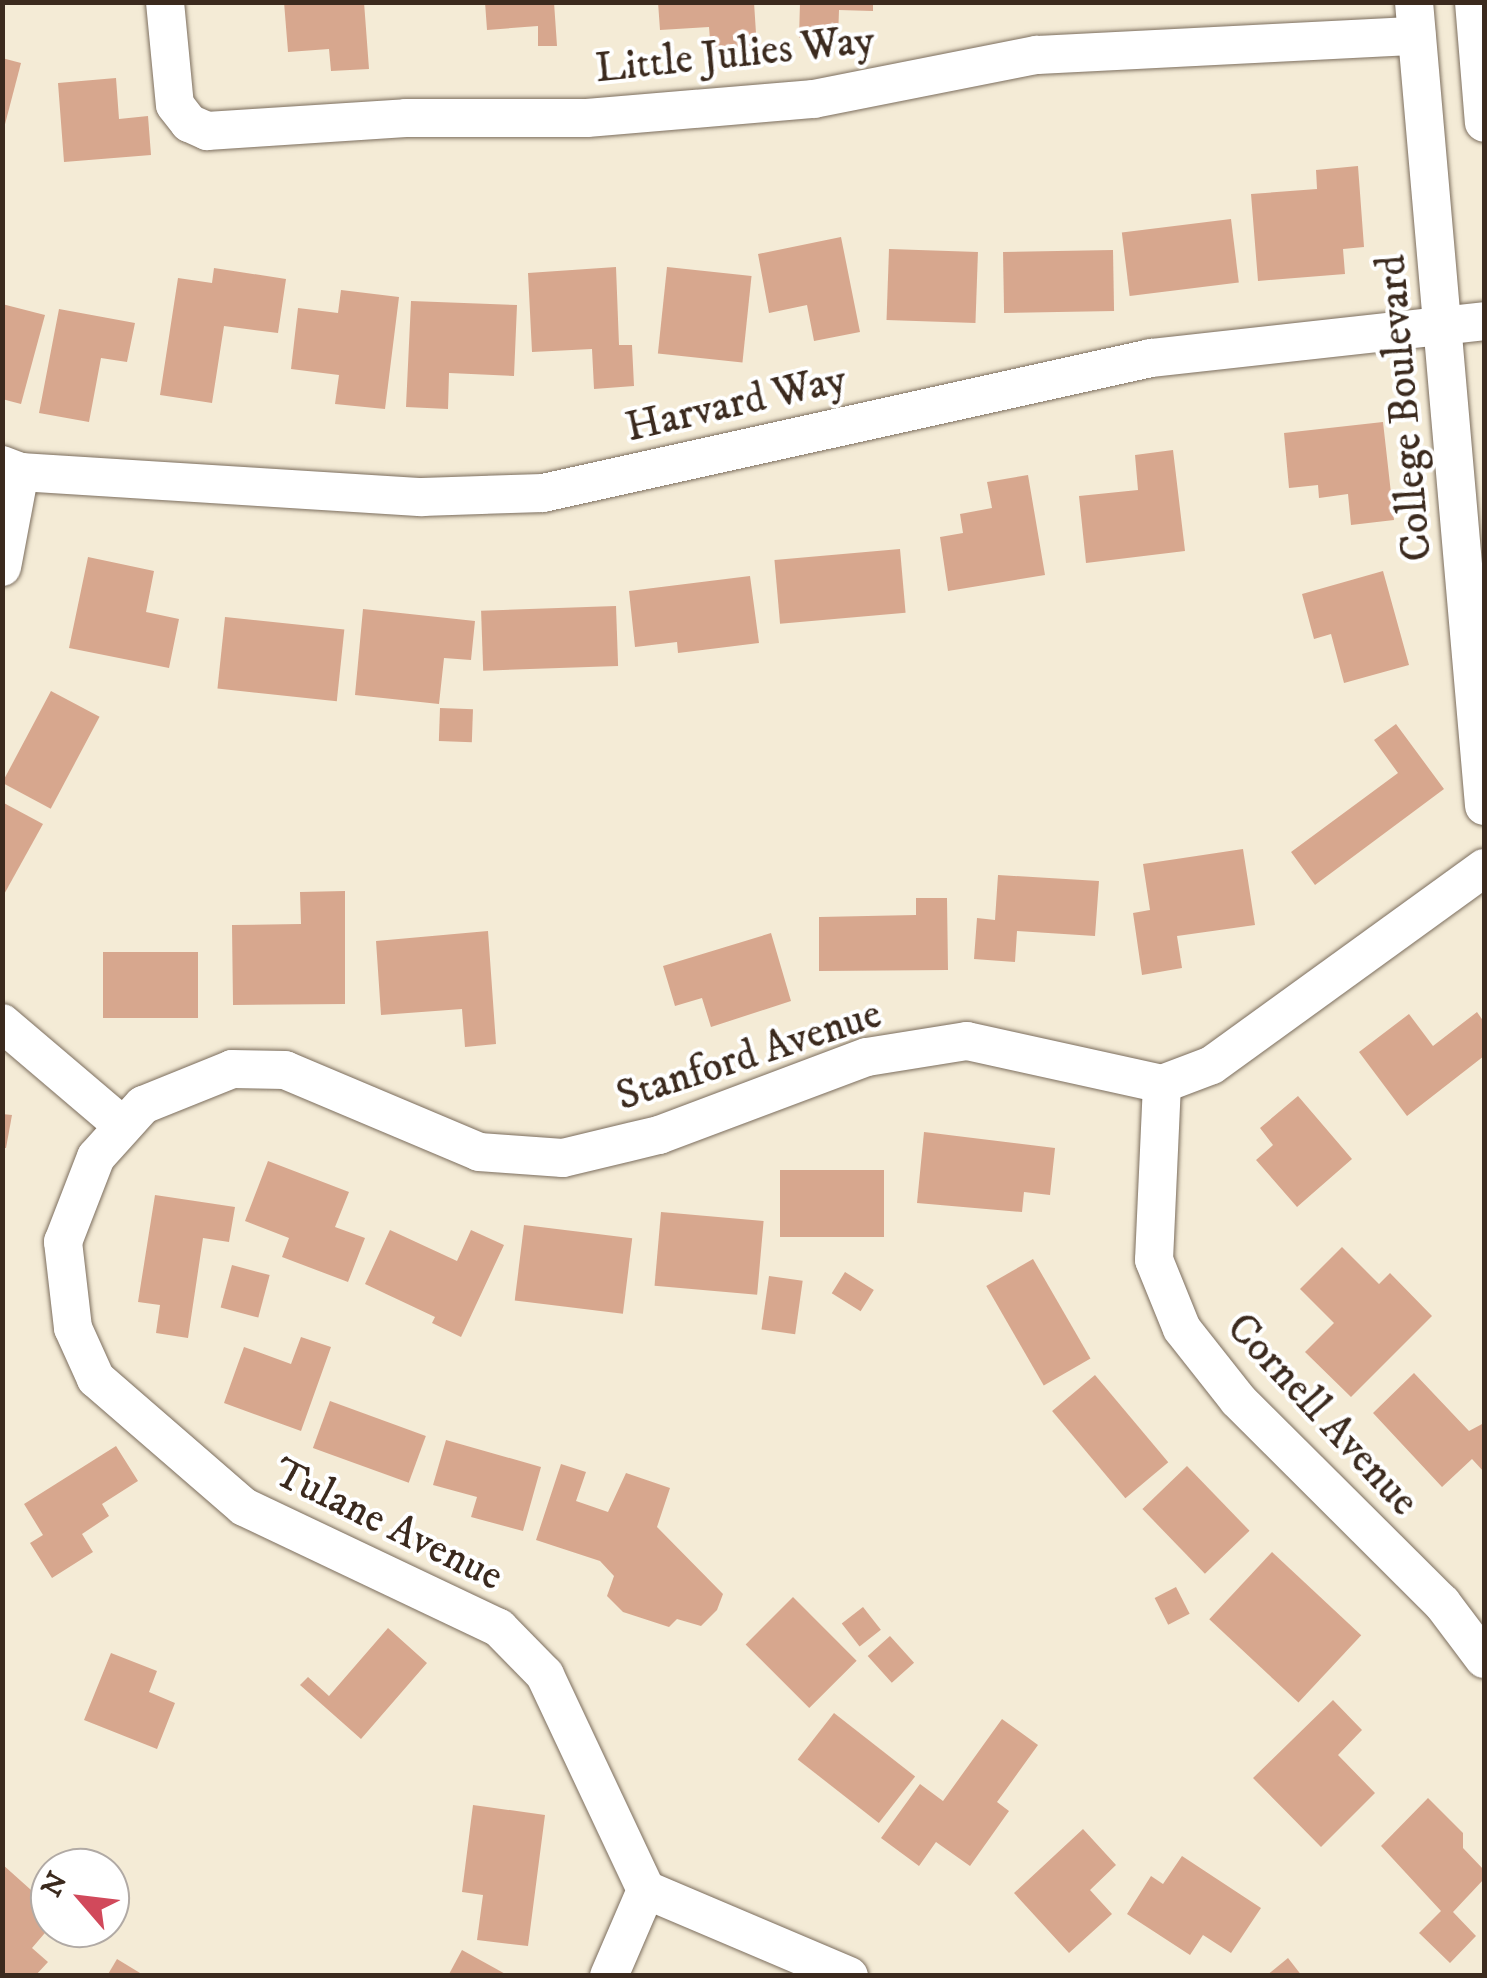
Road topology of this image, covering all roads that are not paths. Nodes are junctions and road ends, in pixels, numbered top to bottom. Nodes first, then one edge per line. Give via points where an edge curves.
1 (165, 2) edge
2 (1474, 2) edge
3 (1415, 20) edge
4 (1484, 123) edge
5 (1484, 321) edge
6 (1443, 326) junction
7 (11, 469) edge
8 (2, 566) edge
9 (1484, 806) edge
10 (1484, 868) edge
11 (2, 1023) edge
12 (1162, 1084) junction
13 (122, 1125) junction
14 (1484, 1659) edge
15 (646, 1890) junction
16 (609, 1976) edge
17 (849, 1976) edge

1 - 3 street, Little Julies Way via 175,106 189,124 207,131 406,118 587,118 814,99 1037,54
2 - 4 street
3 - 6 street, College Boulevard
5 - 6 street, Harvard Way
6 - 7 street, Harvard Way via 1151,358 544,493 422,497
6 - 9 street, College Boulevard
7 - 8 street
10 - 12 street via 1212,1066
11 - 13 street
12 - 13 street, Stanford Avenue via 968,1041 867,1058 660,1135 563,1158 479,1152 285,1070 258,1068 204,1076 167,1091
12 - 14 street, Cornell Avenue via 1154,1260 1182,1329 1238,1400 1442,1603
13 - 15 street, Tulane Avenue via 96,1156 63,1242 74,1328 96,1379 244,1508 499,1628 546,1675
15 - 16 street
15 - 17 street

